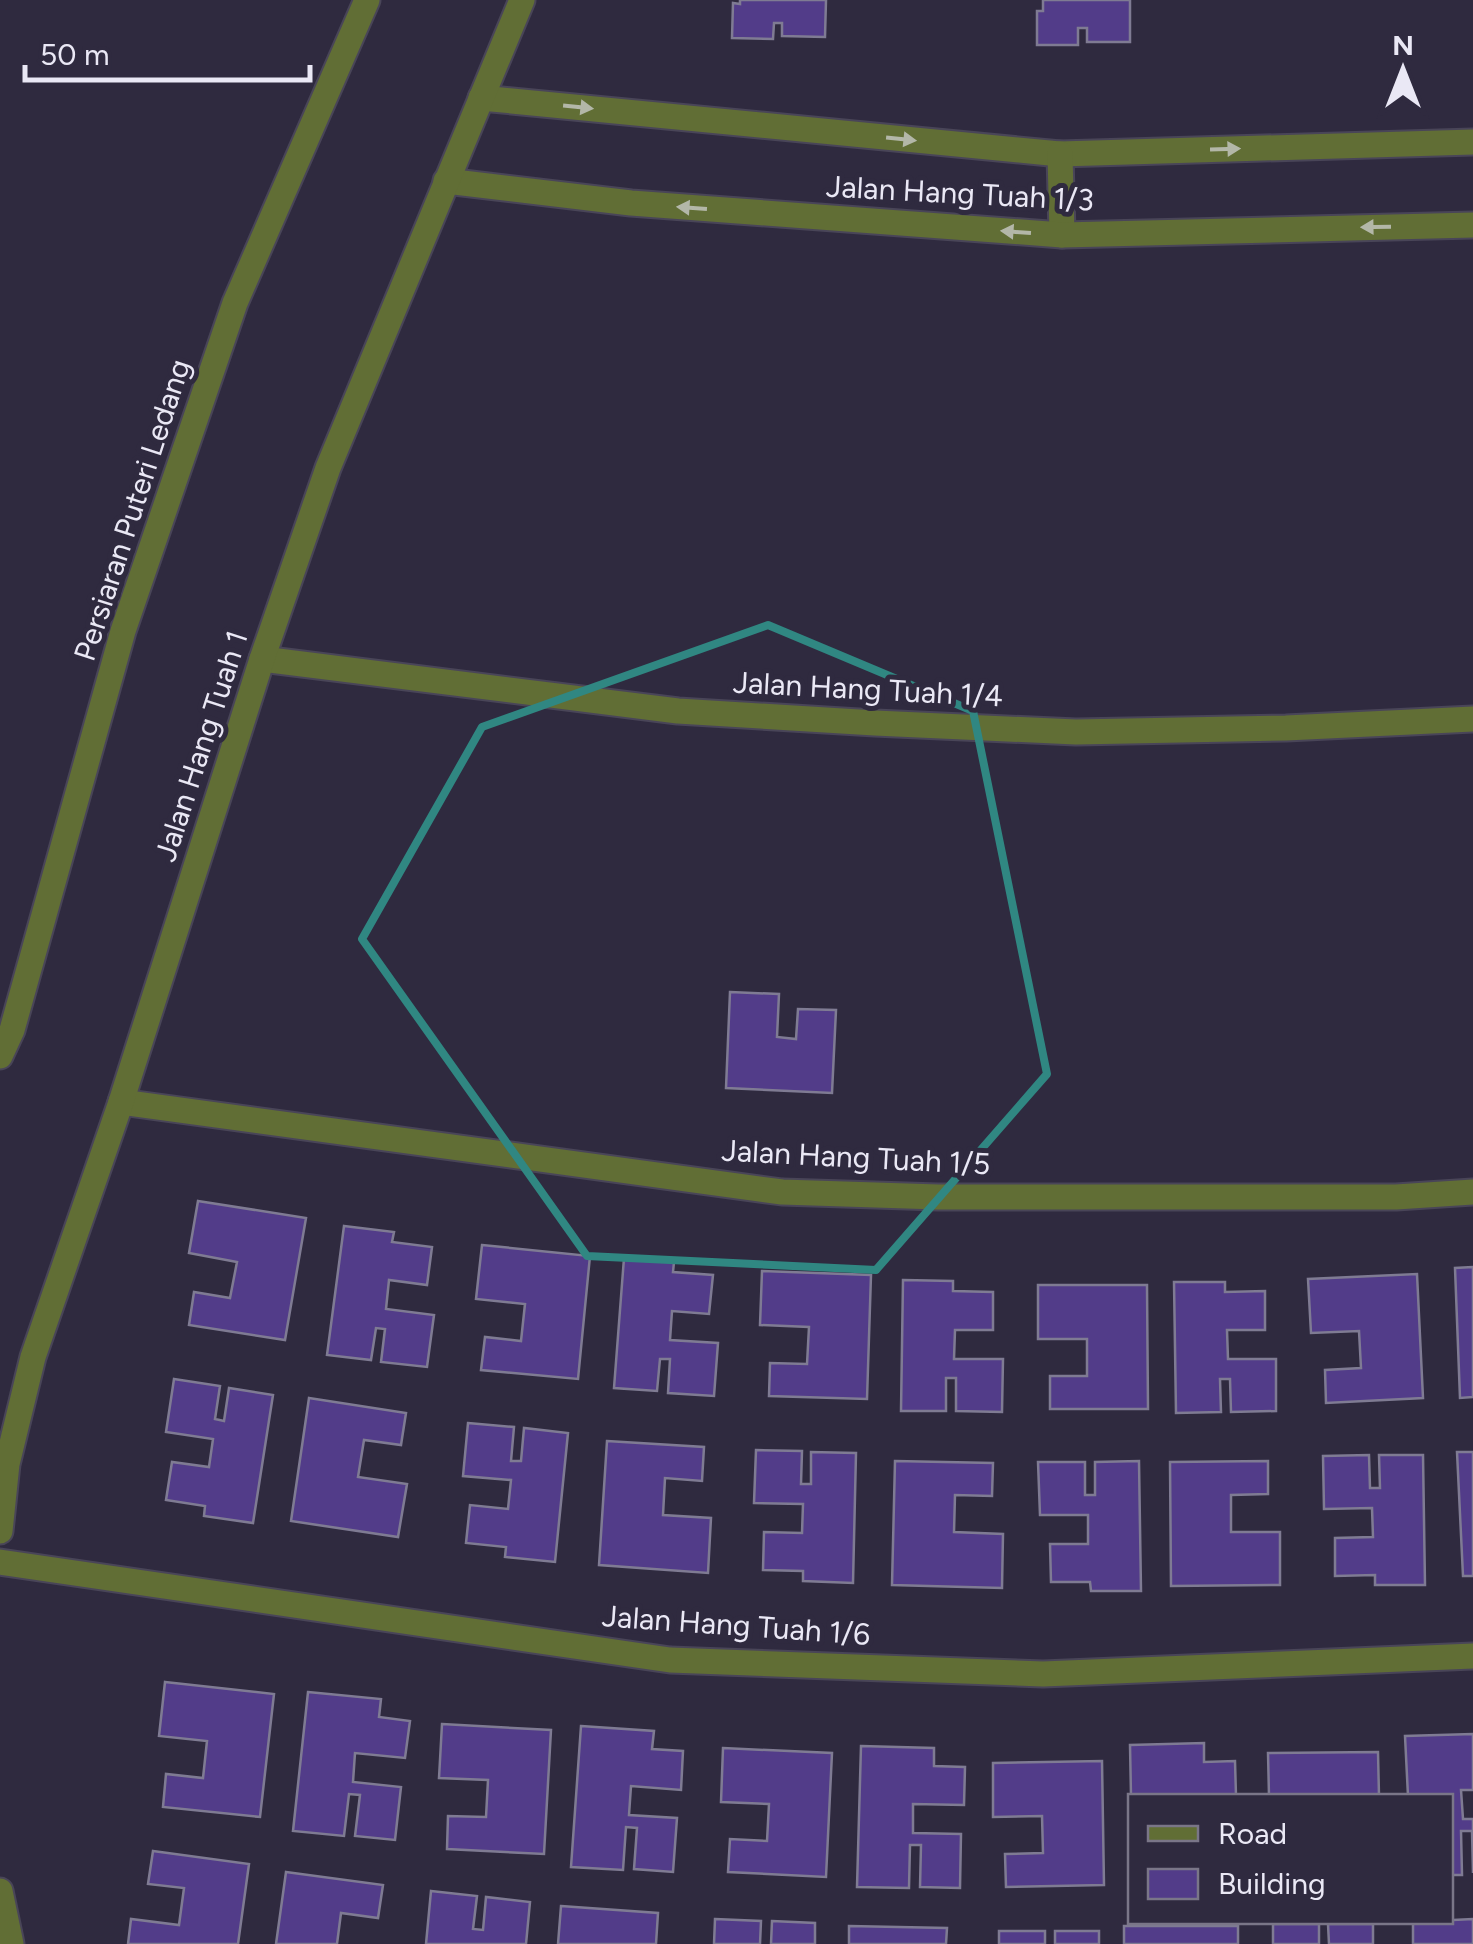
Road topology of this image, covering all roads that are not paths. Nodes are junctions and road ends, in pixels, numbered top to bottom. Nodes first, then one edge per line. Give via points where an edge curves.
1 (368, 0) edge
2 (522, 0) edge
3 (481, 98) junction
4 (1473, 142) edge
5 (1060, 154) junction
6 (446, 181) junction
7 (1473, 225) edge
8 (1062, 236) junction
9 (262, 659) junction
10 (1473, 719) edge
11 (0, 1056) edge
12 (122, 1102) junction
13 (1473, 1192) edge
14 (0, 1532) edge
15 (0, 1562) edge
16 (1473, 1656) edge
17 (0, 1890) edge
18 (11, 1944) edge

1 - 11 street, Persiaran Puteri Ledang via 235,304 124,632
2 - 3 street, Jalan Hang Tuah 1
3 -> 5 street, Jalan Hang Tuah 1/3
3 - 6 street, Jalan Hang Tuah 1
5 -> 4 street, Jalan Hang Tuah 1/3
5 - 8 street
8 -> 6 street, Jalan Hang Tuah 1/3 via 631,203
6 - 9 street, Jalan Hang Tuah 1 via 328,468
7 -> 8 street, Jalan Hang Tuah 1/3
9 - 10 street, Jalan Hang Tuah 1/4 via 678,711 876,723 1076,732
9 - 12 street, Jalan Hang Tuah 1
12 - 13 street, Jalan Hang Tuah 1/5 via 782,1192
12 - 14 street, Jalan Hang Tuah 1 via 33,1357
15 - 16 street, Jalan Hang Tuah 1/6 via 670,1660 1043,1674
17 - 18 street

